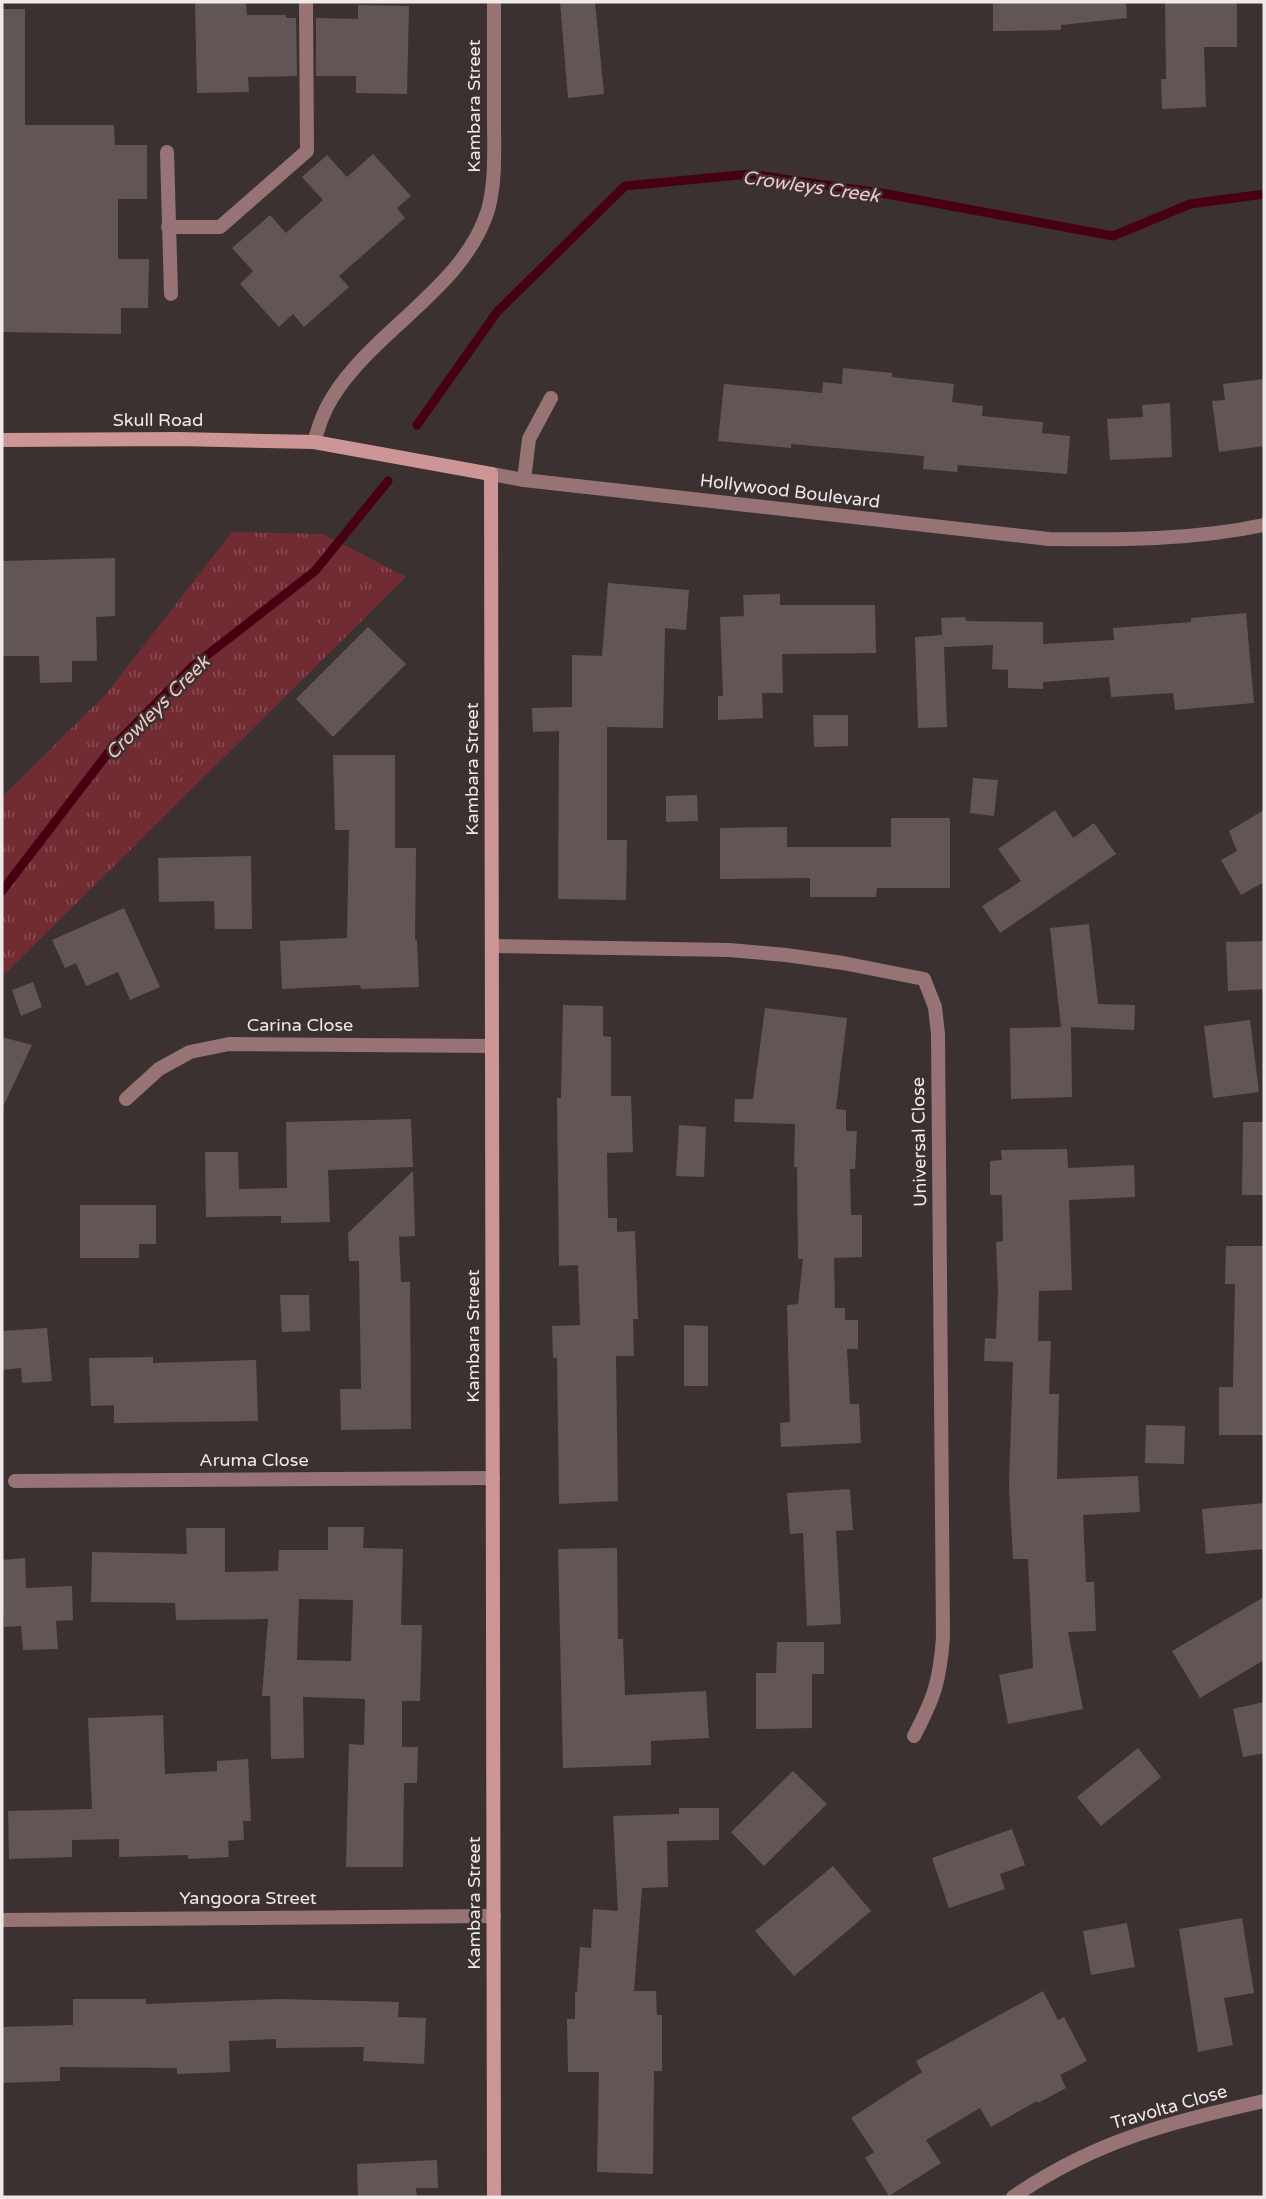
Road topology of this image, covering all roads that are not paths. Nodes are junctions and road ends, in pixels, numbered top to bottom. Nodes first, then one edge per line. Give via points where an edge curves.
1 (306, 2) edge
2 (494, 2) edge
3 (167, 152) dead end
4 (168, 227) junction
5 (171, 294) dead end
6 (551, 398) dead end
7 (2, 440) edge
8 (314, 442) junction
9 (491, 474) junction
10 (524, 480) junction
11 (1264, 525) edge
12 (492, 946) junction
13 (492, 1046) junction
14 (126, 1100) dead end
15 (493, 1478) junction
16 (15, 1480) dead end
17 (915, 1737) dead end
18 (494, 1916) junction
19 (2, 1920) edge
20 (1264, 2101) edge
21 (494, 2197) edge
22 (1013, 2197) edge

1 - 4 street via 307,151 220,227
2 - 8 street, Kambara Street via 494,171 488,211 471,246 444,279 357,365 334,395
3 - 4 street
4 - 5 street
6 - 10 street via 529,439
7 - 8 street, Skull Road
8 - 9 street, Hollywood Boulevard
9 - 10 street, Hollywood Boulevard
9 - 12 street, Kambara Street
10 - 11 street, Hollywood Boulevard via 1049,539 1173,537
12 - 13 street, Kambara Street
12 - 17 street, Universal Close via 729,950 843,963 924,979 935,1007 938,1034 943,1637 933,1699
13 - 14 street, Carina Close via 229,1044 190,1052 159,1069
13 - 15 street, Kambara Street
15 - 16 street, Aruma Close
15 - 18 street, Kambara Street
18 - 19 street, Yangoora Street
18 - 21 street, Kambara Street
20 - 22 street, Travolta Close via 1131,2135 1080,2156

